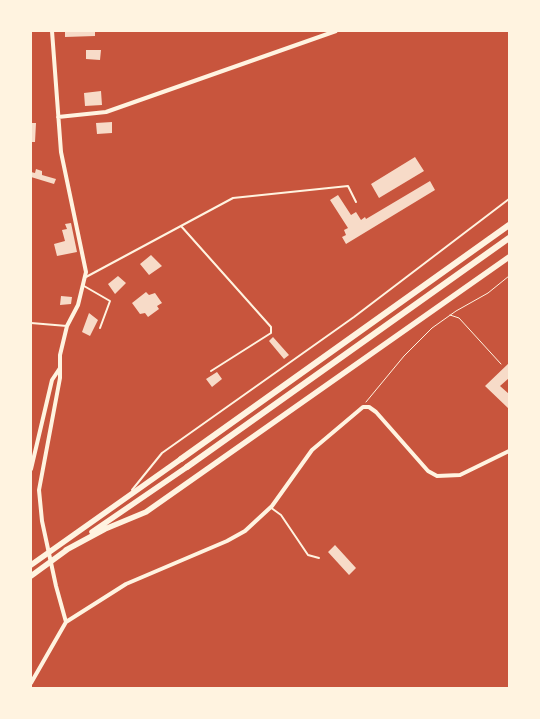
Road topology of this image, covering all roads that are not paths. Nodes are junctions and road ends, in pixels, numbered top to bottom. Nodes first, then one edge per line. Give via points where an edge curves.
1 (52, 31) edge
2 (336, 31) edge
3 (58, 117) junction
4 (509, 199) edge
5 (356, 202) dead end
6 (509, 224) edge
7 (181, 226) junction
8 (509, 238) edge
9 (509, 257) edge
10 (86, 277) junction
11 (84, 286) junction
12 (31, 323) edge
13 (67, 326) junction
14 (100, 328) dead end
15 (60, 368) junction
16 (211, 371) dead end
17 (509, 451) edge
18 (181, 459) joint
19 (187, 467) joint
20 (31, 469) edge
21 (127, 497) junction
22 (270, 507) junction
23 (66, 550) junction
24 (319, 558) dead end
25 (31, 565) edge
26 (31, 576) edge
27 (66, 622) junction
28 (31, 683) edge

1 - 3 street
2 - 3 street via 106,112
3 - 10 street via 63,167
4 - 21 lane via 354,317 162,453
5 - 7 lane via 348,186 232,198
6 - 18 highway
7 - 10 lane
7 - 16 lane via 271,327 271,333
8 - 19 highway
9 - 23 highway via 146,512
10 - 11 street
11 - 13 street
11 - 14 lane via 110,301
12 - 13 lane
13 - 15 street
15 - 20 street via 52,380
15 - 27 street via 40,490 42,521
17 - 22 street via 460,475 437,476 428,471 376,412 363,407 312,450
18 - 21 highway
19 - 23 highway
21 - 25 highway
22 - 24 lane via 281,516 308,555
22 - 27 street via 257,521 227,541 126,584
23 - 26 highway
27 - 28 street

